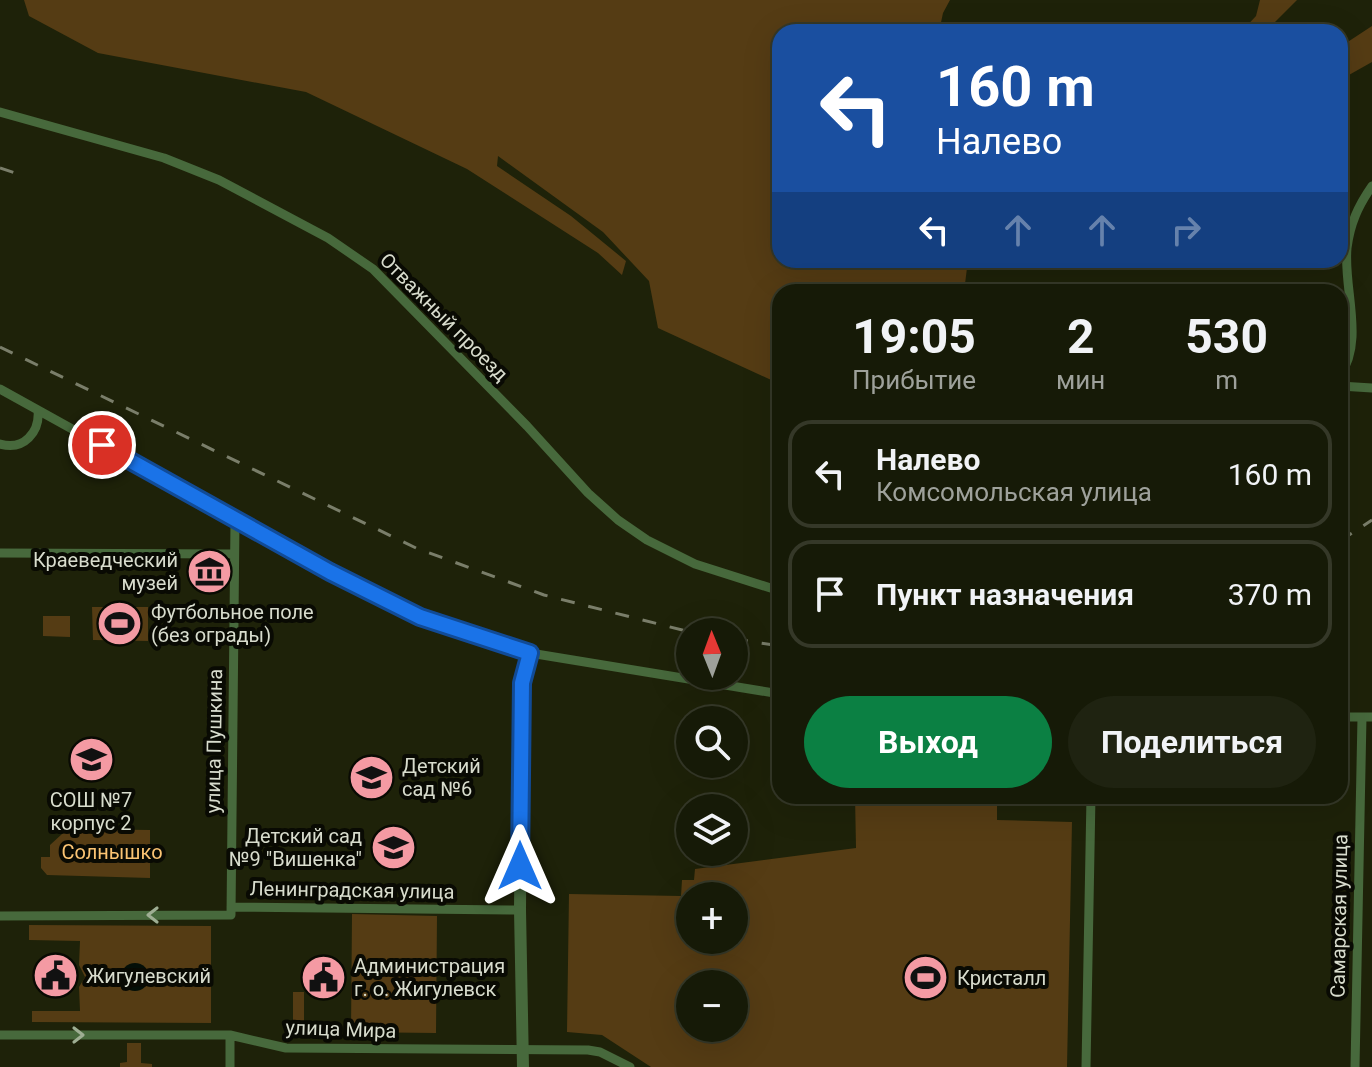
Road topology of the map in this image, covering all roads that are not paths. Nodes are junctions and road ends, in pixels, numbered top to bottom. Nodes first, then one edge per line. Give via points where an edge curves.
1 (0, 112) edge
2 (1372, 186) edge
3 (1348, 241) edge
4 (1348, 288) edge
5 (1348, 360) edge
6 (1348, 386) edge
7 (1372, 388) edge
8 (0, 389) edge
9 (38, 410) junction
10 (0, 444) edge
11 (235, 520) junction
12 (0, 553) edge
13 (234, 554) junction
14 (772, 588) edge
15 (530, 653) junction
16 (772, 693) edge
17 (1367, 717) edge
18 (1091, 804) edge
19 (520, 910) junction
20 (231, 911) junction
21 (0, 916) edge
22 (0, 1035) edge
23 (230, 1035) junction
24 (523, 1050) junction
25 (230, 1067) edge
26 (523, 1067) edge
27 (630, 1067) edge
28 (1086, 1067) edge
29 (1355, 1067) edge

1 - 14 street, Отважный проезд via 164,158 219,180 328,238 373,269 618,520 695,564
2 - 3 street via 1352,220
4 - 5 street
6 - 7 street
8 - 9 street
9 - 10 street via 34,435 8,447
9 - 11 street
11 - 13 street, улица Пушкина
11 - 15 street via 420,617
12 - 13 street
13 - 20 street, улица Пушкина
15 - 16 street
15 - 19 street via 522,683
17 - 29 street, Самарская улица
18 - 28 street
19 - 20 street, Ленинградская улица
19 - 24 street
20 -> 21 street, Ленинградская улица
22 -> 23 street, улица Мира
23 - 24 street, улица Мира via 286,1048
23 - 25 street
24 - 26 street
24 - 27 street, улица Мира via 600,1052

